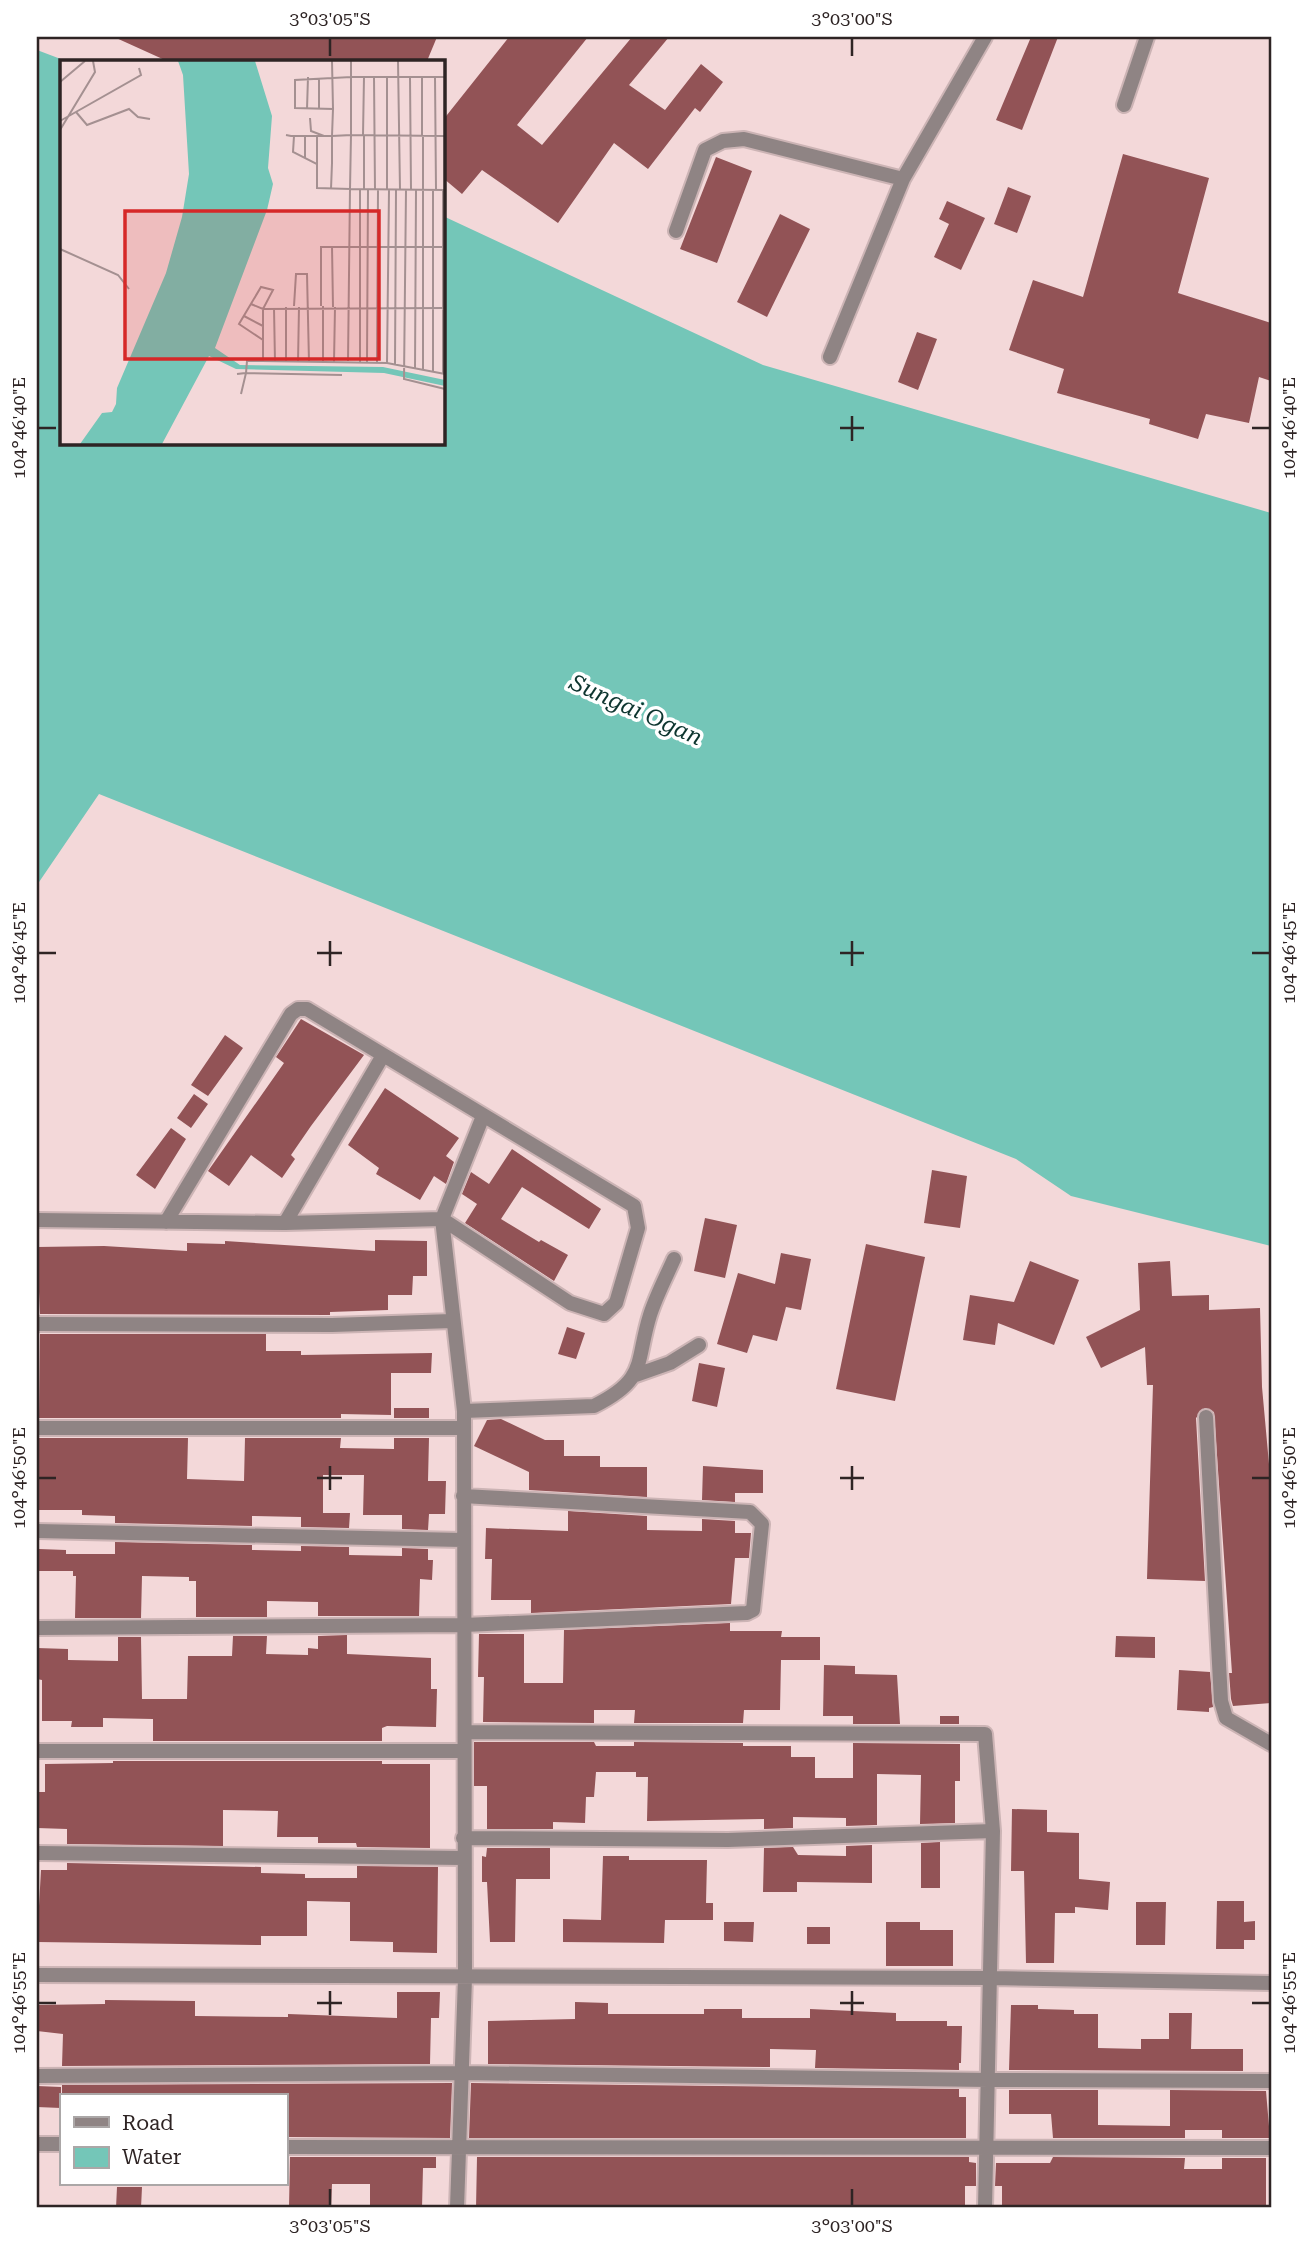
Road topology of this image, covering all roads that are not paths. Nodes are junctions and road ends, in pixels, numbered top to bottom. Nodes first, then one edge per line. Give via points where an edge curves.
1 (985, 37) edge
2 (1147, 37) edge
3 (1124, 105) dead end
4 (903, 179) junction
5 (676, 231) dead end
6 (830, 357) dead end
7 (382, 1057) junction
8 (483, 1116) junction
9 (442, 1219) junction
10 (37, 1220) edge
11 (166, 1222) junction
12 (285, 1223) junction
13 (674, 1259) dead end
14 (452, 1321) junction
15 (37, 1324) edge
16 (699, 1345) dead end
17 (636, 1375) junction
18 (464, 1411) junction
19 (1206, 1417) dead end
20 (37, 1429) edge
21 (463, 1429) junction
22 (463, 1496) junction
23 (37, 1531) edge
24 (462, 1540) junction
25 (464, 1625) junction
26 (37, 1628) edge
27 (465, 1732) junction
28 (1271, 1744) edge
29 (37, 1751) edge
30 (464, 1751) junction
31 (993, 1831) junction
32 (463, 1838) junction
33 (37, 1853) edge
34 (463, 1858) junction
35 (37, 1975) edge
36 (465, 1978) junction
37 (992, 1978) junction
38 (1271, 1983) edge
39 (462, 2073) junction
40 (37, 2076) edge
41 (989, 2080) junction
42 (1271, 2081) edge
43 (37, 2144) edge
44 (60, 2144) edge
45 (287, 2147) edge
46 (988, 2148) junction
47 (1271, 2148) edge
48 (460, 2149) junction
49 (457, 2208) edge
50 (985, 2208) edge

1 - 4 street
2 - 3 street
4 - 5 street via 744,139 723,141 705,150
4 - 6 street
7 - 8 street
7 - 11 street via 307,1009 290,1014
7 - 12 street
8 - 9 street
8 - 9 street via 634,1206 638,1228 616,1303 604,1314 570,1303
9 - 12 street
9 - 14 street
10 - 11 street
11 - 12 street
13 - 17 street via 650,1315
14 - 15 street
14 - 18 street
16 - 17 street via 670,1363
17 - 18 street via 594,1406
18 - 21 street
19 - 28 street via 1221,1701 1226,1718
20 - 21 street
21 - 22 street
22 - 24 street
22 - 25 street via 750,1512 762,1524 753,1610 747,1613
23 - 24 street
24 - 25 street
25 - 26 street
25 - 27 street
27 - 30 street
27 - 31 street via 980,1732 988,1737
29 - 30 street
30 - 32 street
31 - 32 street via 728,1840
31 - 37 street
32 - 34 street
33 - 34 street
34 - 36 street
35 - 36 street
36 - 37 street
36 - 39 street
37 - 38 street
37 - 41 street
39 - 40 street
39 - 41 street
39 - 48 street
41 - 42 street
41 - 46 street
43 - 44 street
45 - 48 street
46 - 47 street
46 - 48 street
46 - 50 street
48 - 49 street

